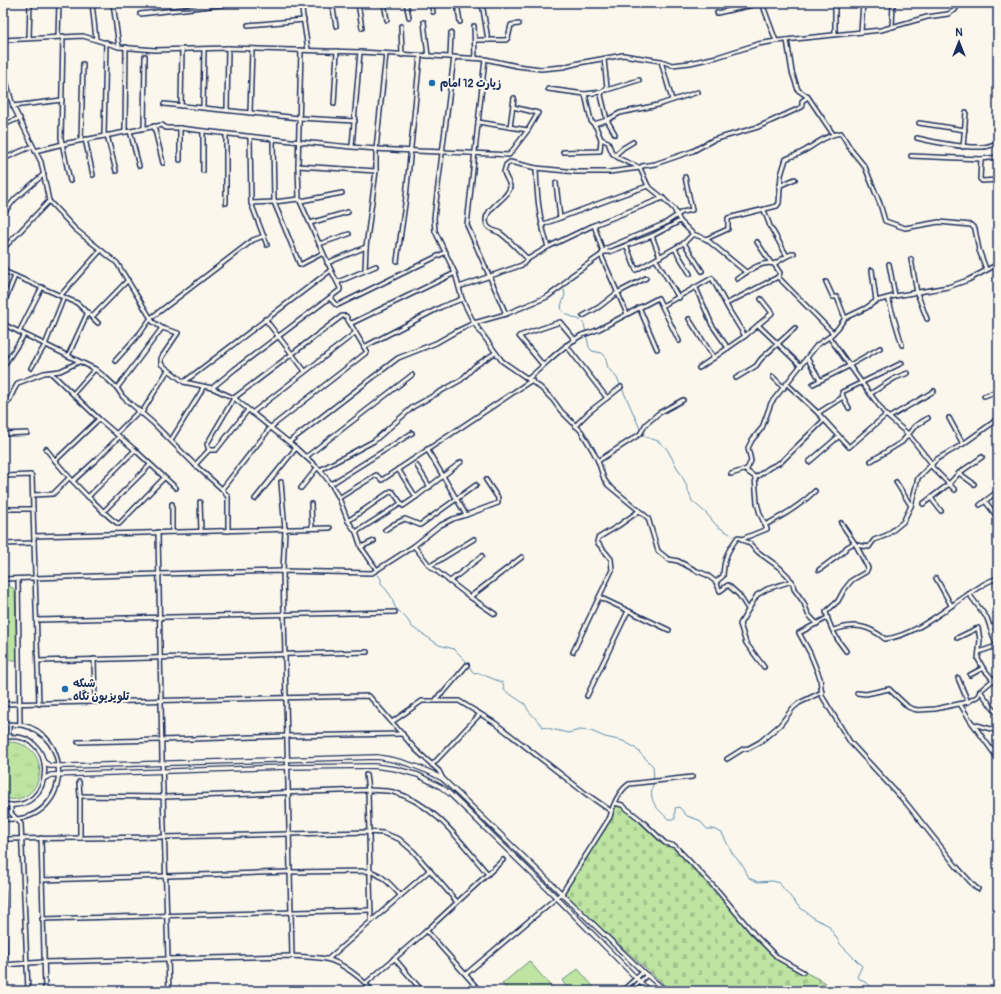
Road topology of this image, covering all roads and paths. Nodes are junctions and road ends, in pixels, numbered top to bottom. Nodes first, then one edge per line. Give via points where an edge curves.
1 (30, 3) edge
2 (59, 3) edge
3 (92, 3) edge
4 (113, 3) edge
5 (237, 3) edge
6 (301, 3) edge
7 (332, 3) edge
8 (358, 3) edge
9 (384, 3) edge
10 (406, 3) edge
11 (431, 3) edge
12 (457, 3) edge
13 (482, 3) edge
14 (762, 3) edge
15 (835, 3) edge
16 (863, 3) edge
17 (893, 3) edge
18 (959, 3) edge
19 (433, 12) dead end
20 (717, 13) dead end
21 (140, 14) dead end
22 (409, 17) dead end
23 (304, 20) junction
24 (387, 20) dead end
25 (424, 22) dead end
26 (460, 22) dead end
27 (519, 24) dead end
28 (248, 25) dead end
29 (336, 26) dead end
30 (401, 26) dead end
31 (474, 26) dead end
32 (892, 27) junction
33 (362, 28) dead end
34 (861, 32) junction
35 (451, 33) dead end
36 (835, 34) junction
37 (58, 36) junction
38 (63, 36) junction
39 (29, 38) junction
40 (3, 40) edge
41 (96, 40) junction
42 (475, 40) junction
43 (488, 40) junction
44 (787, 40) junction
45 (776, 41) junction
46 (106, 42) junction
47 (119, 47) junction
48 (126, 47) junction
49 (204, 48) junction
50 (228, 48) junction
51 (182, 49) junction
52 (252, 49) junction
53 (301, 50) junction
54 (308, 50) junction
55 (337, 51) junction
56 (360, 52) junction
57 (386, 54) junction
58 (402, 55) junction
59 (145, 56) dead end
60 (420, 56) junction
61 (428, 56) junction
62 (450, 57) junction
63 (454, 57) junction
64 (475, 58) junction
65 (485, 59) junction
66 (604, 59) junction
67 (661, 61) junction
68 (84, 64) dead end
69 (3, 70) edge
70 (639, 80) dead end
71 (548, 89) dead end
72 (607, 90) junction
73 (3, 91) edge
74 (8, 91) junction
75 (602, 92) junction
76 (698, 92) dead end
77 (585, 94) junction
78 (808, 97) junction
79 (514, 98) dead end
80 (62, 100) junction
81 (672, 100) junction
82 (164, 104) dead end
83 (334, 104) dead end
84 (13, 106) junction
85 (181, 106) junction
86 (513, 107) junction
87 (203, 108) junction
88 (227, 110) junction
89 (966, 112) dead end
90 (250, 113) junction
91 (20, 118) junction
92 (299, 118) junction
93 (355, 120) junction
94 (607, 120) junction
95 (478, 122) junction
96 (919, 123) dead end
97 (594, 124) junction
98 (3, 125) edge
99 (154, 126) junction
100 (144, 128) junction
101 (180, 128) junction
102 (510, 128) junction
103 (528, 130) junction
104 (965, 130) junction
105 (130, 131) junction
106 (203, 131) junction
107 (125, 132) junction
108 (226, 134) junction
109 (615, 134) dead end
110 (833, 134) junction
111 (106, 135) junction
112 (250, 137) junction
113 (917, 138) dead end
114 (273, 139) junction
115 (601, 139) junction
116 (83, 140) junction
117 (298, 142) junction
118 (633, 142) dead end
119 (998, 143) edge
120 (62, 144) junction
121 (32, 146) junction
122 (352, 146) junction
123 (963, 146) junction
124 (376, 148) junction
125 (36, 151) junction
126 (410, 151) junction
127 (442, 151) junction
128 (476, 152) junction
129 (563, 152) dead end
130 (615, 155) junction
131 (911, 156) dead end
132 (998, 157) edge
133 (3, 159) edge
134 (981, 159) junction
135 (180, 160) dead end
136 (163, 163) dead end
137 (139, 166) dead end
138 (298, 166) junction
139 (536, 168) junction
140 (640, 168) junction
141 (116, 171) dead end
142 (203, 171) dead end
143 (376, 171) junction
144 (44, 174) junction
145 (93, 175) dead end
146 (685, 177) dead end
147 (795, 179) dead end
148 (998, 180) edge
149 (70, 181) dead end
150 (556, 183) dead end
151 (648, 186) junction
152 (779, 186) junction
153 (342, 193) dead end
154 (663, 198) junction
155 (300, 200) junction
156 (49, 201) junction
157 (274, 202) junction
158 (226, 203) dead end
159 (250, 203) junction
160 (764, 210) junction
161 (348, 212) dead end
162 (3, 214) edge
163 (677, 216) junction
164 (560, 218) junction
165 (680, 221) junction
166 (310, 223) junction
167 (541, 225) junction
168 (594, 225) junction
169 (650, 231) junction
170 (350, 234) dead end
171 (694, 234) junction
172 (264, 236) junction
173 (652, 236) junction
174 (706, 239) junction
175 (624, 241) junction
176 (757, 242) dead end
177 (319, 244) junction
178 (684, 244) junction
179 (267, 245) dead end
180 (626, 246) junction
181 (548, 247) junction
182 (366, 248) junction
183 (3, 249) edge
184 (675, 249) junction
185 (101, 250) junction
186 (446, 252) junction
187 (323, 253) junction
188 (602, 253) junction
189 (794, 253) dead end
190 (787, 256) junction
191 (660, 258) junction
192 (528, 259) junction
193 (911, 259) dead end
194 (656, 260) junction
195 (397, 261) dead end
196 (327, 263) junction
197 (773, 263) junction
198 (889, 264) dead end
199 (998, 264) edge
200 (3, 266) edge
201 (376, 266) dead end
202 (986, 269) junction
203 (330, 270) junction
204 (365, 270) junction
205 (872, 270) dead end
206 (702, 271) dead end
207 (746, 272) junction
208 (455, 273) junction
209 (690, 274) dead end
210 (15, 276) junction
211 (490, 277) junction
212 (778, 277) junction
213 (646, 278) dead end
214 (737, 279) dead end
215 (128, 280) junction
216 (338, 282) junction
217 (826, 282) dead end
218 (42, 287) junction
219 (459, 287) junction
220 (696, 288) junction
221 (617, 293) junction
222 (917, 293) junction
223 (895, 296) junction
224 (62, 297) junction
225 (330, 298) junction
226 (679, 298) junction
227 (888, 298) junction
228 (462, 299) junction
229 (761, 299) dead end
230 (876, 301) junction
231 (726, 304) junction
232 (3, 305) edge
233 (662, 306) junction
234 (639, 307) junction
235 (88, 312) junction
236 (506, 314) junction
237 (627, 314) junction
238 (583, 316) dead end
239 (92, 317) junction
240 (151, 318) junction
241 (845, 318) junction
242 (265, 319) junction
243 (689, 319) dead end
244 (927, 319) dead end
245 (98, 323) dead end
246 (350, 323) junction
247 (474, 323) junction
248 (4, 325) edge
249 (758, 325) junction
250 (162, 328) junction
251 (795, 328) dead end
252 (3, 331) edge
253 (19, 332) junction
254 (355, 333) junction
255 (833, 333) junction
256 (24, 335) junction
257 (745, 336) junction
258 (278, 337) junction
259 (829, 337) junction
260 (575, 340) junction
261 (679, 341) dead end
262 (777, 344) junction
263 (45, 345) junction
264 (902, 345) dead end
265 (566, 346) junction
266 (364, 347) junction
267 (728, 348) junction
268 (880, 348) dead end
269 (657, 349) dead end
270 (495, 353) junction
271 (292, 354) junction
272 (68, 356) junction
273 (714, 358) junction
274 (807, 358) junction
275 (115, 361) dead end
276 (80, 362) junction
277 (902, 363) dead end
278 (543, 365) junction
279 (850, 365) junction
280 (3, 366) edge
281 (801, 366) junction
282 (30, 368) dead end
283 (699, 368) dead end
284 (95, 369) junction
285 (168, 370) junction
286 (305, 371) junction
287 (51, 373) junction
288 (908, 373) dead end
289 (412, 375) dead end
290 (773, 376) dead end
291 (736, 378) dead end
292 (530, 379) junction
293 (820, 380) junction
294 (184, 382) junction
295 (862, 383) junction
296 (786, 384) junction
297 (813, 384) dead end
298 (204, 387) junction
299 (621, 387) dead end
300 (117, 388) junction
301 (212, 388) junction
302 (784, 388) junction
303 (998, 391) edge
304 (934, 392) dead end
305 (73, 394) junction
306 (870, 394) junction
307 (843, 396) junction
308 (984, 396) dead end
309 (234, 398) junction
310 (607, 398) junction
311 (683, 400) dead end
312 (3, 406) edge
313 (849, 408) dead end
314 (248, 410) junction
315 (139, 411) junction
316 (252, 413) junction
317 (818, 413) junction
318 (141, 414) junction
319 (886, 414) junction
320 (890, 418) junction
321 (928, 418) dead end
322 (949, 418) dead end
323 (99, 419) junction
324 (998, 419) edge
325 (824, 420) junction
326 (994, 421) junction
327 (575, 426) junction
328 (998, 426) edge
329 (271, 427) junction
330 (28, 433) dead end
331 (412, 433) dead end
332 (3, 434) edge
333 (908, 434) junction
334 (118, 436) junction
335 (838, 437) junction
336 (171, 440) junction
337 (289, 442) junction
338 (963, 444) junction
339 (296, 448) junction
340 (46, 449) dead end
341 (426, 449) junction
342 (135, 450) junction
343 (209, 450) junction
344 (306, 457) junction
345 (982, 457) dead end
346 (55, 461) junction
347 (598, 461) junction
348 (871, 461) dead end
349 (461, 462) dead end
350 (809, 462) dead end
351 (932, 464) junction
352 (150, 465) junction
353 (195, 465) junction
354 (417, 466) dead end
355 (318, 469) junction
356 (398, 469) junction
357 (745, 470) junction
358 (959, 473) junction
359 (731, 474) dead end
360 (3, 476) edge
361 (443, 477) junction
362 (69, 478) junction
363 (164, 478) junction
364 (755, 478) junction
365 (486, 480) dead end
366 (72, 482) junction
367 (282, 482) dead end
368 (896, 482) dead end
369 (331, 484) junction
370 (949, 484) junction
371 (974, 484) dead end
372 (476, 485) dead end
373 (430, 487) junction
374 (176, 488) dead end
375 (301, 488) dead end
376 (222, 489) junction
377 (955, 490) dead end
378 (998, 490) edge
379 (816, 491) dead end
380 (33, 495) junction
381 (88, 497) junction
382 (416, 497) junction
383 (339, 498) junction
384 (931, 498) junction
385 (255, 499) dead end
386 (456, 499) junction
387 (985, 501) junction
388 (200, 502) dead end
389 (172, 504) dead end
390 (311, 504) dead end
391 (400, 504) junction
392 (922, 504) dead end
393 (980, 505) dead end
394 (911, 506) junction
395 (33, 508) junction
396 (3, 509) edge
397 (639, 511) junction
398 (941, 511) dead end
399 (103, 512) junction
400 (466, 515) junction
401 (998, 518) edge
402 (348, 521) junction
403 (841, 523) dead end
404 (766, 525) junction
405 (312, 528) junction
406 (330, 528) dead end
407 (285, 530) junction
408 (385, 530) dead end
409 (201, 531) junction
410 (228, 531) junction
411 (158, 532) junction
412 (172, 532) junction
413 (356, 532) junction
414 (34, 536) junction
415 (474, 539) dead end
416 (742, 539) junction
417 (374, 541) dead end
418 (34, 543) junction
419 (3, 544) edge
420 (855, 544) junction
421 (414, 546) junction
422 (361, 547) junction
423 (482, 556) dead end
424 (522, 557) dead end
425 (430, 566) junction
426 (377, 570) junction
427 (819, 570) dead end
428 (284, 571) junction
429 (160, 574) junction
430 (35, 578) junction
431 (936, 578) dead end
432 (998, 578) edge
433 (3, 579) edge
434 (18, 579) junction
435 (792, 581) junction
436 (449, 582) junction
437 (716, 582) junction
438 (969, 594) junction
439 (599, 597) junction
440 (470, 598) junction
441 (951, 605) junction
442 (748, 609) junction
443 (628, 611) junction
444 (395, 612) dead end
445 (284, 614) junction
446 (495, 614) dead end
447 (160, 617) junction
448 (827, 618) junction
449 (37, 620) junction
450 (817, 624) junction
451 (998, 624) edge
452 (990, 628) junction
453 (669, 630) dead end
454 (834, 630) junction
455 (957, 638) dead end
456 (997, 648) edge
457 (846, 651) dead end
458 (367, 652) dead end
459 (573, 652) dead end
460 (979, 652) junction
461 (285, 654) junction
462 (160, 658) junction
463 (94, 659) junction
464 (38, 661) junction
465 (467, 665) dead end
466 (764, 667) dead end
467 (983, 668) junction
468 (970, 675) dead end
469 (998, 676) edge
470 (958, 678) dead end
471 (994, 681) junction
472 (980, 691) junction
473 (822, 692) junction
474 (857, 693) dead end
475 (587, 696) dead end
476 (286, 698) junction
477 (436, 700) junction
478 (161, 701) junction
479 (96, 702) junction
480 (968, 702) junction
481 (3, 704) edge
482 (20, 704) junction
483 (39, 704) junction
484 (960, 704) junction
485 (480, 714) junction
486 (998, 715) edge
487 (392, 722) junction
488 (8, 724) junction
489 (973, 724) junction
490 (3, 725) edge
491 (20, 725) junction
492 (998, 731) edge
493 (403, 734) junction
494 (287, 736) junction
495 (9, 737) junction
496 (3, 738) edge
497 (162, 740) junction
498 (78, 742) dead end
499 (996, 756) dead end
500 (288, 759) junction
501 (727, 759) dead end
502 (44, 762) junction
503 (162, 764) junction
504 (432, 764) junction
505 (59, 766) junction
506 (288, 767) junction
507 (163, 772) junction
508 (59, 774) junction
509 (366, 774) dead end
510 (692, 777) dead end
511 (45, 778) junction
512 (443, 779) junction
513 (79, 782) dead end
514 (368, 790) junction
515 (288, 792) junction
516 (80, 796) junction
517 (164, 797) junction
518 (615, 803) junction
519 (3, 804) edge
520 (11, 805) junction
521 (611, 811) junction
522 (11, 813) junction
523 (3, 819) edge
524 (17, 820) junction
525 (368, 832) junction
526 (289, 833) junction
527 (165, 837) junction
528 (41, 838) junction
529 (80, 838) junction
530 (3, 839) edge
531 (22, 839) junction
532 (503, 860) dead end
533 (430, 870) junction
534 (290, 872) junction
535 (369, 872) junction
536 (488, 874) junction
537 (166, 876) junction
538 (42, 880) junction
539 (978, 889) dead end
540 (3, 891) edge
541 (562, 893) junction
542 (400, 895) junction
543 (557, 898) junction
544 (457, 902) junction
545 (370, 910) junction
546 (291, 911) junction
547 (167, 915) junction
548 (42, 919) junction
549 (371, 921) junction
550 (426, 930) junction
551 (292, 956) junction
552 (167, 958) junction
553 (394, 958) junction
554 (328, 959) junction
555 (44, 962) junction
556 (27, 963) junction
557 (4, 965) edge
558 (643, 972) junction
559 (803, 972) dead end
560 (466, 974) junction
561 (647, 975) junction
562 (636, 979) junction
563 (640, 982) junction
564 (366, 983) junction
565 (6, 991) edge
566 (28, 991) edge
567 (45, 991) edge
568 (169, 991) edge
569 (372, 991) edge
570 (422, 991) edge
571 (480, 991) edge
572 (622, 991) edge
573 (630, 991) edge
574 (648, 991) edge
575 (666, 991) edge

1 - 39 street
2 - 37 street
3 - 41 street
4 - 47 street
5 - 21 street
6 - 23 street
7 - 29 street
8 - 33 street
9 - 24 street
10 - 22 street
11 - 19 street
12 - 26 street
13 - 43 street
14 - 20 street
14 - 45 street
15 - 36 street
16 - 34 street
17 - 32 street
18 - 32 street via 955,10 948,14 927,16
23 - 28 street
23 - 54 street
25 - 61 street
27 - 43 street via 511,25 508,38
30 - 58 street
31 - 42 street
32 - 34 street
34 - 36 street
35 - 62 street
36 - 44 street
37 - 38 street
37 - 39 street
38 - 41 street via 83,36
38 - 80 street
39 - 40 street
41 - 46 street
42 - 43 street
42 - 64 street
44 - 45 street
44 - 78 street via 798,90
45 - 67 street via 690,63 672,65
46 - 47 street
46 - 111 street
47 - 48 street
48 - 51 street
48 - 107 street
49 - 50 street
49 - 51 street
49 - 87 street
50 - 52 street
50 - 88 street
51 - 85 street
52 - 53 street
52 - 90 street
53 - 54 street
53 - 92 street
54 - 55 street
55 - 56 street
55 - 83 street
56 - 57 street
56 - 93 street
57 - 58 street
57 - 124 street
58 - 60 street
59 - 100 street
60 - 61 street
60 - 126 street
61 - 62 street
62 - 63 street
63 - 64 street
63 - 127 street
64 - 65 street
65 - 66 street via 540,69
65 - 95 street
66 - 67 street via 623,55
66 - 72 street
67 - 81 street
68 - 116 street
69 - 74 street
70 - 72 street
71 - 77 street
72 - 75 street
73 - 74 street
74 - 84 street
75 - 77 street
75 - 94 street
76 - 81 street
77 - 97 street via 591,121
78 - 110 street
78 - 140 street via 802,101 802,108 758,126 713,140 693,151
79 - 86 street
80 - 84 street
80 - 120 street
81 - 94 street via 620,113
82 - 85 street
84 - 91 street
85 - 87 street
86 - 102 street
86 - 103 street via 538,112
87 - 88 street
88 - 90 street
89 - 104 street
90 - 92 street
91 - 98 street
91 - 121 street
92 - 93 street
92 - 117 street
93 - 122 street
94 - 97 street
94 - 109 street
95 - 102 street
95 - 128 street
96 - 104 street
97 - 115 street
99 - 100 street
99 - 101 street
99 - 136 street
100 - 105 street
101 - 106 street
101 - 135 street
102 - 103 street
103 - 128 street via 510,155
104 - 123 street
105 - 107 street
105 - 137 street
106 - 108 street
106 - 142 street
107 - 111 street
108 - 112 street
108 - 158 street
110 - 152 street via 786,159
110 - 202 street via 842,134 865,167 885,221 905,228 939,222 971,226 975,229
111 - 116 street
111 - 141 street
112 - 114 street
112 - 159 street
113 - 123 street
114 - 117 street
114 - 157 street
115 - 129 street via 600,151
115 - 130 street via 608,142
116 - 120 street
116 - 145 street
117 - 122 street
117 - 138 street
118 - 130 street
119 - 123 street via 983,147
120 - 125 street
120 - 149 street
121 - 125 street
121 - 133 street
122 - 124 street
124 - 126 street
124 - 143 street
125 - 144 street
126 - 127 street
126 - 195 street
127 - 128 street
127 - 186 street via 434,218 435,231
128 - 211 street via 467,225
130 - 140 street
131 - 134 street
132 - 134 street
134 - 148 street via 980,179
138 - 143 street
138 - 155 street
139 - 140 street via 609,172
139 - 167 street
139 - 192 street via 510,162 506,165 504,172 510,185 509,191 490,210 487,217 488,227 501,233
140 - 151 street
143 - 182 street
144 - 156 street
144 - 162 street via 15,199
146 - 163 street via 692,209
147 - 152 street
150 - 164 street
151 - 154 street
151 - 164 street
152 - 160 street via 779,203
153 - 155 street
154 - 163 street
154 - 168 street
155 - 157 street
155 - 166 street
156 - 183 street
156 - 185 street via 75,229
157 - 159 street
157 - 187 street via 300,265
159 - 172 street
160 - 174 street via 728,218 728,229
160 - 190 street
161 - 166 street
163 - 165 street
163 - 169 street
164 - 167 street
165 - 171 street
165 - 173 street
166 - 177 street
167 - 181 street
168 - 181 street
168 - 188 street
169 - 173 street
169 - 175 street
170 - 177 street
171 - 174 street
171 - 178 street
172 - 179 street
172 - 240 street via 253,240
173 - 180 street
173 - 191 street
174 - 207 street
175 - 180 street
175 - 188 street
176 - 197 street
177 - 187 street
178 - 184 street
178 - 206 street
180 - 188 street
180 - 194 street via 636,270
181 - 192 street
182 - 196 street
182 - 204 street
184 - 191 street
184 - 209 street
185 - 215 street via 117,263
185 - 224 street
186 - 208 street
186 - 225 street via 338,305
187 - 196 street
188 - 221 street
188 - 236 street via 547,297
189 - 190 street
190 - 197 street
191 - 194 street
192 - 211 street via 522,265
193 - 222 street
194 - 226 street
196 - 203 street
197 - 207 street
197 - 212 street via 780,273
198 - 223 street
199 - 202 street
200 - 210 street via 6,272
201 - 204 street
202 - 222 street via 954,285
203 - 216 street
203 - 242 street
204 - 216 street
205 - 230 street
207 - 214 street
208 - 219 street
208 - 246 street
210 - 218 street
210 - 232 street
211 - 219 street
211 - 236 street
212 - 231 street
212 - 255 street
213 - 221 street
215 - 239 street
215 - 240 street
216 - 225 street via 340,290
217 - 241 street via 833,297 837,297
218 - 224 street
218 - 253 street
219 - 228 street
220 - 226 street
220 - 231 street via 712,278
220 - 267 street via 712,325
221 - 237 street
221 - 238 street
222 - 223 street
222 - 244 street
223 - 227 street
224 - 235 street via 77,303
224 - 263 street
225 - 258 street
226 - 233 street
227 - 230 street
227 - 264 street
228 - 247 street
228 - 266 street via 441,307
229 - 249 street via 772,314
230 - 241 street
231 - 257 street
233 - 234 street via 658,298
233 - 261 street
234 - 237 street
234 - 269 street
235 - 239 street
235 - 272 street
236 - 247 street
237 - 260 street
239 - 245 street
240 - 250 street
240 - 275 street
241 - 255 street
242 - 258 street
242 - 294 street
243 - 273 street
246 - 254 street
246 - 271 street via 346,316 342,316
247 - 270 street
247 - 337 street via 436,343 398,358
248 - 252 street
248 - 253 street
249 - 257 street
249 - 262 street
250 - 285 street via 178,333 161,358 161,364
250 - 300 street
251 - 262 street
253 - 256 street
254 - 266 street
254 - 286 street
255 - 259 street
256 - 263 street
256 - 280 street
257 - 267 street
258 - 271 street
258 - 301 street
259 - 274 street via 817,345
259 - 279 street
260 - 265 street
260 - 278 street via 560,322 519,336
262 - 281 street
262 - 291 street via 756,366
263 - 272 street
263 - 282 street
265 - 278 street
265 - 310 street
266 - 329 street via 367,352
267 - 273 street
268 - 279 street
270 - 292 street via 502,361
270 - 355 street via 475,366 461,380 413,407 374,441
271 - 286 street
271 - 309 street
272 - 276 street
273 - 283 street
274 - 281 street
274 - 293 street
276 - 284 street
276 - 287 street
277 - 295 street
278 - 292 street
279 - 293 street
279 - 295 street
281 - 296 street
284 - 300 street
284 - 305 street
285 - 294 street
285 - 318 street
286 - 316 street
287 - 305 street
287 - 312 street via 44,373 18,383 9,401
288 - 306 street
289 - 344 street
290 - 302 street
292 - 327 street via 547,393
292 - 341 street
293 - 297 street
294 - 298 street
295 - 306 street
295 - 307 street via 842,392
296 - 302 street
296 - 317 street
298 - 301 street
298 - 336 street
299 - 310 street
300 - 315 street
301 - 309 street
302 - 357 street via 770,405 762,428 748,448 751,461
303 - 308 street
304 - 320 street
305 - 323 street
306 - 319 street
307 - 313 street
307 - 317 street
309 - 314 street
309 - 343 street via 207,444
310 - 327 street
311 - 347 street via 659,413 646,424 640,434
314 - 316 street
314 - 343 street via 216,450
315 - 318 street
315 - 334 street
316 - 329 street
317 - 325 street
318 - 336 street
319 - 320 street
319 - 335 street via 849,447
320 - 333 street
321 - 333 street
322 - 338 street
323 - 334 street
323 - 346 street
324 - 326 street
325 - 335 street
325 - 364 street via 781,462
326 - 328 street
326 - 338 street
327 - 347 street via 581,431
329 - 337 street
329 - 376 street
330 - 332 street
331 - 369 street
333 - 348 street via 902,442
333 - 351 street
334 - 342 street
334 - 366 street
335 - 350 street
336 - 353 street
337 - 339 street
338 - 351 street
339 - 344 street
339 - 385 street
340 - 346 street
341 - 356 street
341 - 361 street
342 - 352 street
342 - 381 street
343 - 353 street
344 - 355 street
345 - 358 street
346 - 362 street
347 - 397 street via 608,486
349 - 361 street
351 - 370 street
351 - 394 street via 918,478
352 - 363 street
352 - 399 street
353 - 376 street
354 - 373 street
355 - 369 street
355 - 375 street
356 - 382 street
356 - 383 street via 382,480 376,475
357 - 359 street
357 - 364 street
358 - 370 street
358 - 371 street
360 - 380 street via 32,475
361 - 373 street
361 - 386 street
362 - 366 street
362 - 380 street via 53,494
363 - 374 street
363 - 399 street via 121,523 117,523
364 - 404 street via 757,503
365 - 400 street via 498,502
366 - 381 street
367 - 407 street
368 - 394 street
369 - 383 street
370 - 377 street
370 - 384 street
372 - 386 street
373 - 382 street
376 - 410 street via 228,497
378 - 387 street
379 - 404 street via 782,517
380 - 395 street
381 - 399 street
382 - 391 street via 405,506
383 - 402 street
384 - 392 street
384 - 398 street
386 - 400 street
386 - 408 street via 420,525 405,519
387 - 393 street
387 - 401 street
388 - 409 street
389 - 412 street
390 - 405 street
391 - 402 street via 391,491
391 - 413 street
394 - 420 street via 903,522 887,534 874,540 869,546
395 - 396 street
395 - 414 street
397 - 437 street via 648,518 658,551 668,559 707,574
397 - 439 street via 598,538 597,542 611,559 612,570
400 - 421 street via 439,526
402 - 413 street
403 - 420 street
404 - 416 street via 767,529
405 - 406 street
405 - 407 street
407 - 410 street
407 - 428 street
409 - 410 street
409 - 412 street
411 - 412 street
411 - 414 street
411 - 429 street
413 - 422 street
414 - 418 street
415 - 425 street
416 - 435 street via 780,568
416 - 437 street via 738,537 732,544 724,561 723,576
417 - 422 street
418 - 419 street
418 - 430 street
420 - 427 street via 847,547
420 - 448 street via 868,570 852,580 838,601 826,612
421 - 425 street
421 - 426 street
422 - 426 street
423 - 436 street
424 - 440 street
425 - 436 street
426 - 428 street via 372,573
428 - 429 street
428 - 445 street
429 - 430 street
429 - 447 street
430 - 434 street
430 - 449 street
431 - 441 street
432 - 438 street
433 - 434 street
434 - 482 street
435 - 442 street via 757,595
435 - 450 street via 808,614
436 - 440 street
437 - 442 street via 720,591 728,585 739,595
438 - 441 street
438 - 452 street via 987,618
439 - 443 street
439 - 459 street
440 - 446 street
441 - 454 street via 920,626 895,638 885,639 864,626
442 - 466 street via 740,624 741,629 746,643
443 - 453 street
443 - 475 street
444 - 445 street
445 - 447 street
445 - 461 street
447 - 449 street
447 - 462 street
448 - 450 street
448 - 454 street
449 - 464 street
450 - 473 street via 798,633 810,653 820,678
451 - 452 street
452 - 456 street
454 - 457 street via 838,642
455 - 460 street via 978,628
456 - 460 street
458 - 461 street
460 - 467 street via 978,659
461 - 462 street
461 - 476 street
462 - 463 street
462 - 478 street
463 - 464 street
463 - 479 street
464 - 483 street
465 - 477 street
467 - 468 street
467 - 471 street
469 - 471 street
470 - 480 street
471 - 472 street
472 - 480 street via 978,696
472 - 486 street
473 - 501 street via 799,703 780,725 760,742
473 - 539 street via 850,742 907,804 957,867
474 - 484 street via 866,694 889,689 913,710
476 - 478 street
476 - 487 street via 369,696
476 - 494 street
477 - 485 street via 459,701
477 - 487 street via 422,701
478 - 479 street
478 - 497 street
479 - 483 street
480 - 484 street
481 - 482 street
482 - 483 street
482 - 491 street
484 - 489 street
485 - 504 street
485 - 521 street
487 - 493 street
488 - 490 street
488 - 491 street
488 - 495 street
489 - 492 street
489 - 499 street
491 - 505 street via 29,727 46,739 54,751
493 - 494 street
493 - 504 street
494 - 497 street
494 - 500 street
495 - 496 street
495 - 502 street via 27,740 41,753
497 - 498 street
497 - 503 street
500 - 503 street
500 - 506 street
500 - 512 street via 377,757 408,763
502 - 505 street via 50,766
502 - 511 street
503 - 505 street
503 - 507 street
504 - 512 street
505 - 508 street
506 - 507 street
506 - 515 street
506 - 543 street via 374,766 418,775 441,786
507 - 508 street
507 - 517 street
508 - 511 street via 51,774
508 - 524 street via 56,788 49,801 35,814
509 - 514 street
510 - 518 street via 629,784 625,786
511 - 520 street via 33,797 23,803
512 - 541 street
513 - 516 street
514 - 515 street
514 - 525 street
514 - 536 street via 392,792 418,802 441,820
515 - 517 street
515 - 526 street
516 - 517 street
516 - 529 street
517 - 527 street
518 - 521 street
518 - 559 street via 622,805 641,820 665,843 675,846 778,958
519 - 520 street
520 - 522 street
521 - 541 street via 610,817
522 - 523 street
522 - 524 street
523 - 524 street
524 - 531 street via 21,824
525 - 526 street
525 - 533 street via 383,833 399,839
525 - 535 street
526 - 527 street
526 - 534 street
527 - 529 street
527 - 537 street
528 - 529 street
528 - 531 street
528 - 538 street
530 - 531 street
531 - 556 street
532 - 536 street
533 - 542 street
533 - 544 street
534 - 535 street
534 - 537 street
534 - 546 street
535 - 542 street via 384,878
535 - 545 street
536 - 544 street
537 - 538 street
537 - 547 street
538 - 548 street
540 - 557 street
541 - 543 street
541 - 558 street
542 - 549 street
543 - 560 street
543 - 562 street
544 - 550 street
545 - 546 street
545 - 549 street
546 - 547 street
546 - 551 street
547 - 548 street
547 - 552 street
548 - 555 street
549 - 554 street
550 - 553 street
550 - 560 street
551 - 552 street
551 - 554 street
552 - 555 street
552 - 568 street
553 - 564 street
553 - 570 street
554 - 564 street
555 - 556 street
555 - 567 street
556 - 557 street
556 - 566 street
557 - 565 street
558 - 561 street
558 - 562 street
560 - 571 street
561 - 563 street
561 - 575 street
562 - 563 street
562 - 572 street
563 - 573 street
563 - 574 street
564 - 569 street

